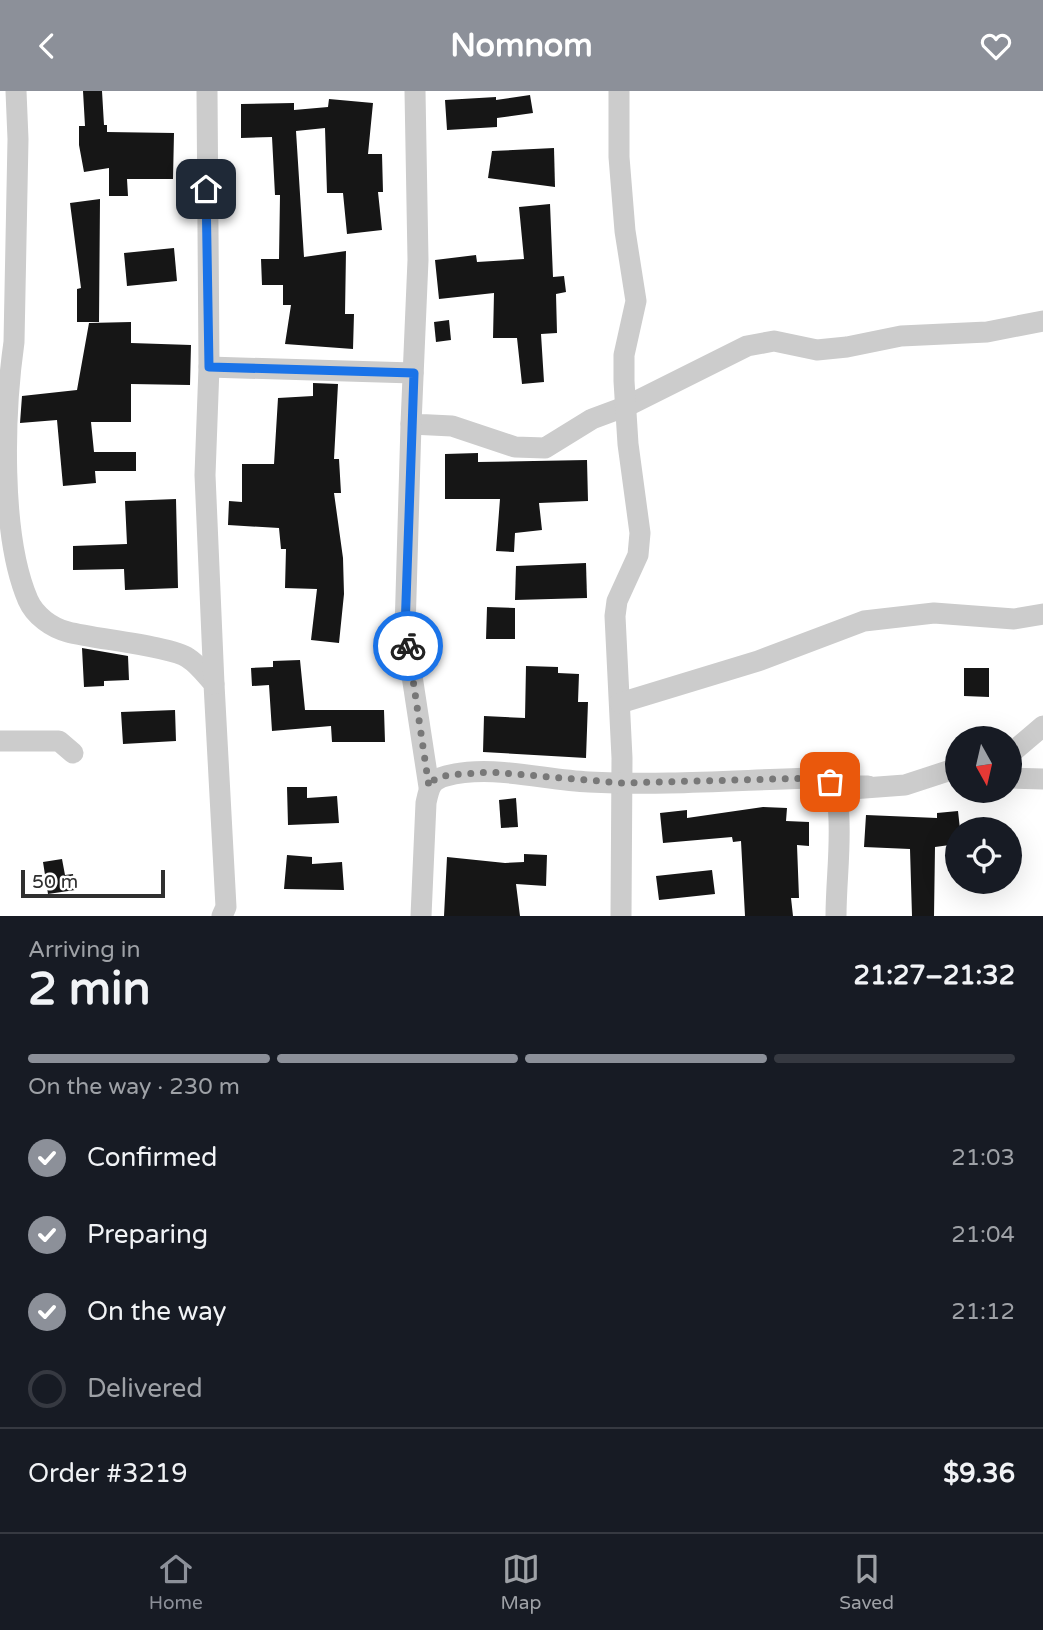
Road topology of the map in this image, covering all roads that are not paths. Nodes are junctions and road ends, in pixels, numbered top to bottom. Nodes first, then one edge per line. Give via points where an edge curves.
1 (16, 91) edge
2 (207, 91) edge
3 (415, 91) edge
4 (619, 91) edge
5 (1043, 321) edge
6 (209, 367) junction
7 (414, 373) junction
8 (627, 406) junction
9 (411, 424) junction
10 (1043, 614) edge
11 (214, 684) junction
12 (620, 702) junction
13 (1043, 726) edge
14 (0, 741) edge
15 (1022, 744) edge
16 (73, 753) dead end
17 (945, 772) edge
18 (1022, 778) edge
19 (1043, 779) edge
20 (622, 783) junction
21 (868, 786) junction
22 (429, 787) junction
23 (222, 916) edge
24 (421, 916) edge
25 (621, 916) edge
26 (836, 916) edge

1 - 11 street via 8,529 28,602 44,622 65,632 185,656
2 - 6 street
3 - 7 street via 418,260
4 - 8 street via 619,157 636,301 624,355
5 - 8 street via 987,332 901,336 827,349 762,341
6 - 7 street
6 - 11 street via 205,486
7 - 9 street
8 - 9 street via 592,419 545,448 514,447 452,426
8 - 12 street via 640,533 638,555 615,616
9 - 22 street via 405,630
10 - 12 street via 1014,619 934,614 864,621 768,658
11 - 23 street via 226,908
12 - 20 street
13 - 15 street
14 - 16 street via 59,741
17 - 21 street via 905,785
18 - 19 street
20 - 21 street via 813,778 841,786
20 - 22 street via 491,772 448,775 435,779
20 - 25 street
21 - 26 street via 851,789 838,805
22 - 24 street

